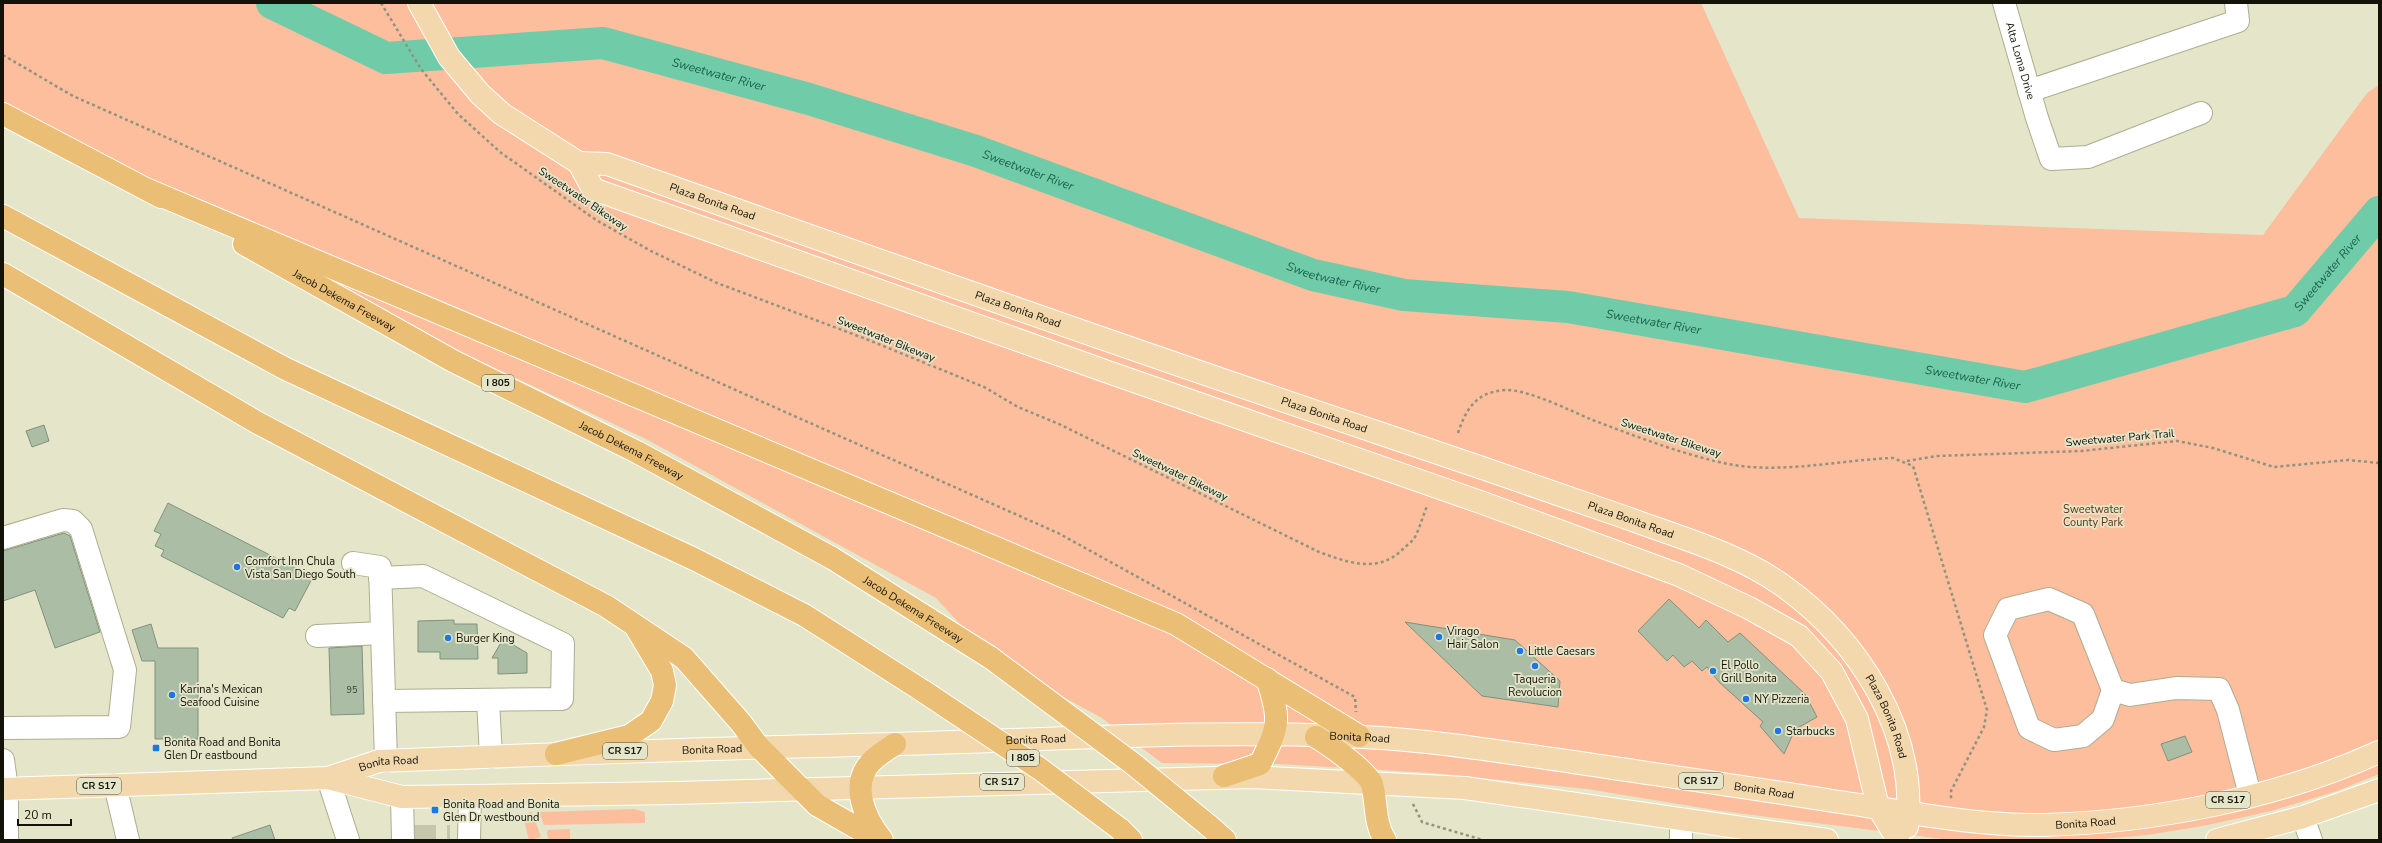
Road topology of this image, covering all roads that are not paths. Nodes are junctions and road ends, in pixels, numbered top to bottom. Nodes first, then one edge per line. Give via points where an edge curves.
1 (419, 3) edge
2 (2004, 3) edge
3 (2236, 3) edge
4 (2029, 90) junction
5 (2201, 113) dead end
6 (3, 114) edge
7 (579, 163) junction
8 (148, 190) junction
9 (3, 216) edge
10 (3, 274) edge
11 (3, 538) edge
12 (353, 563) dead end
13 (380, 578) junction
14 (634, 625) junction
15 (382, 633) junction
16 (317, 636) dead end
17 (1267, 679) junction
18 (2113, 690) junction
19 (488, 700) junction
20 (384, 701) junction
21 (3, 728) edge
22 (1275, 735) junction
23 (1358, 736) junction
24 (1316, 737) junction
25 (895, 744) junction
26 (758, 746) junction
27 (2379, 752) edge
28 (556, 754) junction
29 (492, 757) junction
30 (3, 760) edge
31 (386, 761) junction
32 (1224, 776) junction
33 (328, 778) junction
34 (1371, 782) junction
35 (115, 785) junction
36 (860, 786) junction
37 (798, 788) junction
38 (5, 789) edge
39 (2379, 790) edge
40 (2250, 795) junction
41 (470, 796) junction
42 (402, 797) junction
43 (1878, 808) junction
44 (1908, 813) junction
45 (2303, 817) junction
46 (1681, 830) edge
47 (1126, 834) edge
48 (407, 837) edge
49 (463, 838) edge
50 (7, 840) edge
51 (128, 840) edge
52 (348, 840) edge
53 (878, 840) edge
54 (882, 840) edge
55 (1225, 840) edge
56 (1385, 840) edge
57 (1827, 840) edge
58 (1898, 840) edge
59 (1905, 840) edge
60 (2217, 840) edge
61 (2311, 840) edge

1 - 7 main road via 449,57 480,94 502,114
2 - 4 street, Alta Loma Drive
3 - 4 street via 2238,21
4 - 5 street, Alta Loma Drive via 2051,159 2088,157
6 - 8 highway, Jacob Dekema Freeway / I 805
7 - 43 main road via 593,189 1048,352 1483,503 1679,575 1749,608 1799,636 1832,672 1856,719
7 - 44 main road, Plaza Bonita Road via 607,164 1104,341 1494,471 1732,557 1780,583 1821,616 1863,666 1889,713 1903,754
8 - 17 highway via 1176,624
8 - 55 highway, Jacob Dekema Freeway / I 805, bridge via 453,361 637,452 832,558 991,658 1132,763
9 - 47 highway, I 805, bridge via 286,369 687,556 804,615 1040,769
10 - 14 highway via 258,423 606,606
11 - 21 street via 63,520 73,521 81,529 126,670 120,727
12 - 13 street via 380,567
13 - 15 street
13 - 19 street via 423,576 563,644 562,699
14 - 26 highway via 684,658
14 - 28 highway via 662,671 665,685 662,701 654,717 629,736
15 - 16 street
15 - 20 street
17 - 22 highway via 1276,706
17 - 23 highway
18 - 18 street via 2083,614 2049,599 2008,609 1995,635 2029,728 2054,740 2083,736 2103,719
18 - 40 street via 2130,694 2176,688 2219,689 2228,710
19 - 20 street
19 - 29 street
20 - 31 street
22 - 24 main road, Bonita Road / CR S17
22 - 25 main road, Bonita Road / CR S17 via 1193,733
22 - 32 highway via 1260,764
23 - 24 main road, Bonita Road / CR S17
23 - 43 main road, Bonita Road / CR S17 via 1447,744
24 - 34 highway via 1340,751
25 - 26 main road, Bonita Road / CR S17
25 - 36 highway via 872,761 863,774
26 - 28 main road, Bonita Road / CR S17
26 - 37 highway
27 - 40 main road, Bonita Road / CR S17 via 2281,788
28 - 29 main road, Bonita Road / CR S17
29 - 31 main road, Bonita Road / CR S17
30 - 38 street
31 - 33 main road, Bonita Road / CR S17
32 - 34 main road, Bonita Road / CR S17
32 - 36 main road, Bonita Road / CR S17
33 - 35 main road, Bonita Road / CR S17
33 - 42 main road, Bonita Road / CR S17
33 - 52 street
34 - 46 main road, Bonita Road / CR S17 via 1465,788
34 - 56 highway via 1379,831
35 - 38 main road, Bonita Road / CR S17
35 - 51 street
36 - 37 main road, Bonita Road / CR S17
36 - 54 highway via 866,815
37 - 41 main road, Bonita Road / CR S17
37 - 53 highway via 817,805
38 - 50 street
39 - 45 main road
40 - 44 main road, Bonita Road / CR S17 via 2201,807 2124,820 2042,825 1951,820
41 - 42 main road, Bonita Road / CR S17
41 - 49 street
42 - 48 street
43 - 44 main road, Bonita Road / CR S17
43 - 58 main road
44 - 59 main road, Plaza Bonita Road
45 - 60 main road
45 - 61 street
46 - 57 main road, Bonita Road / CR S17

